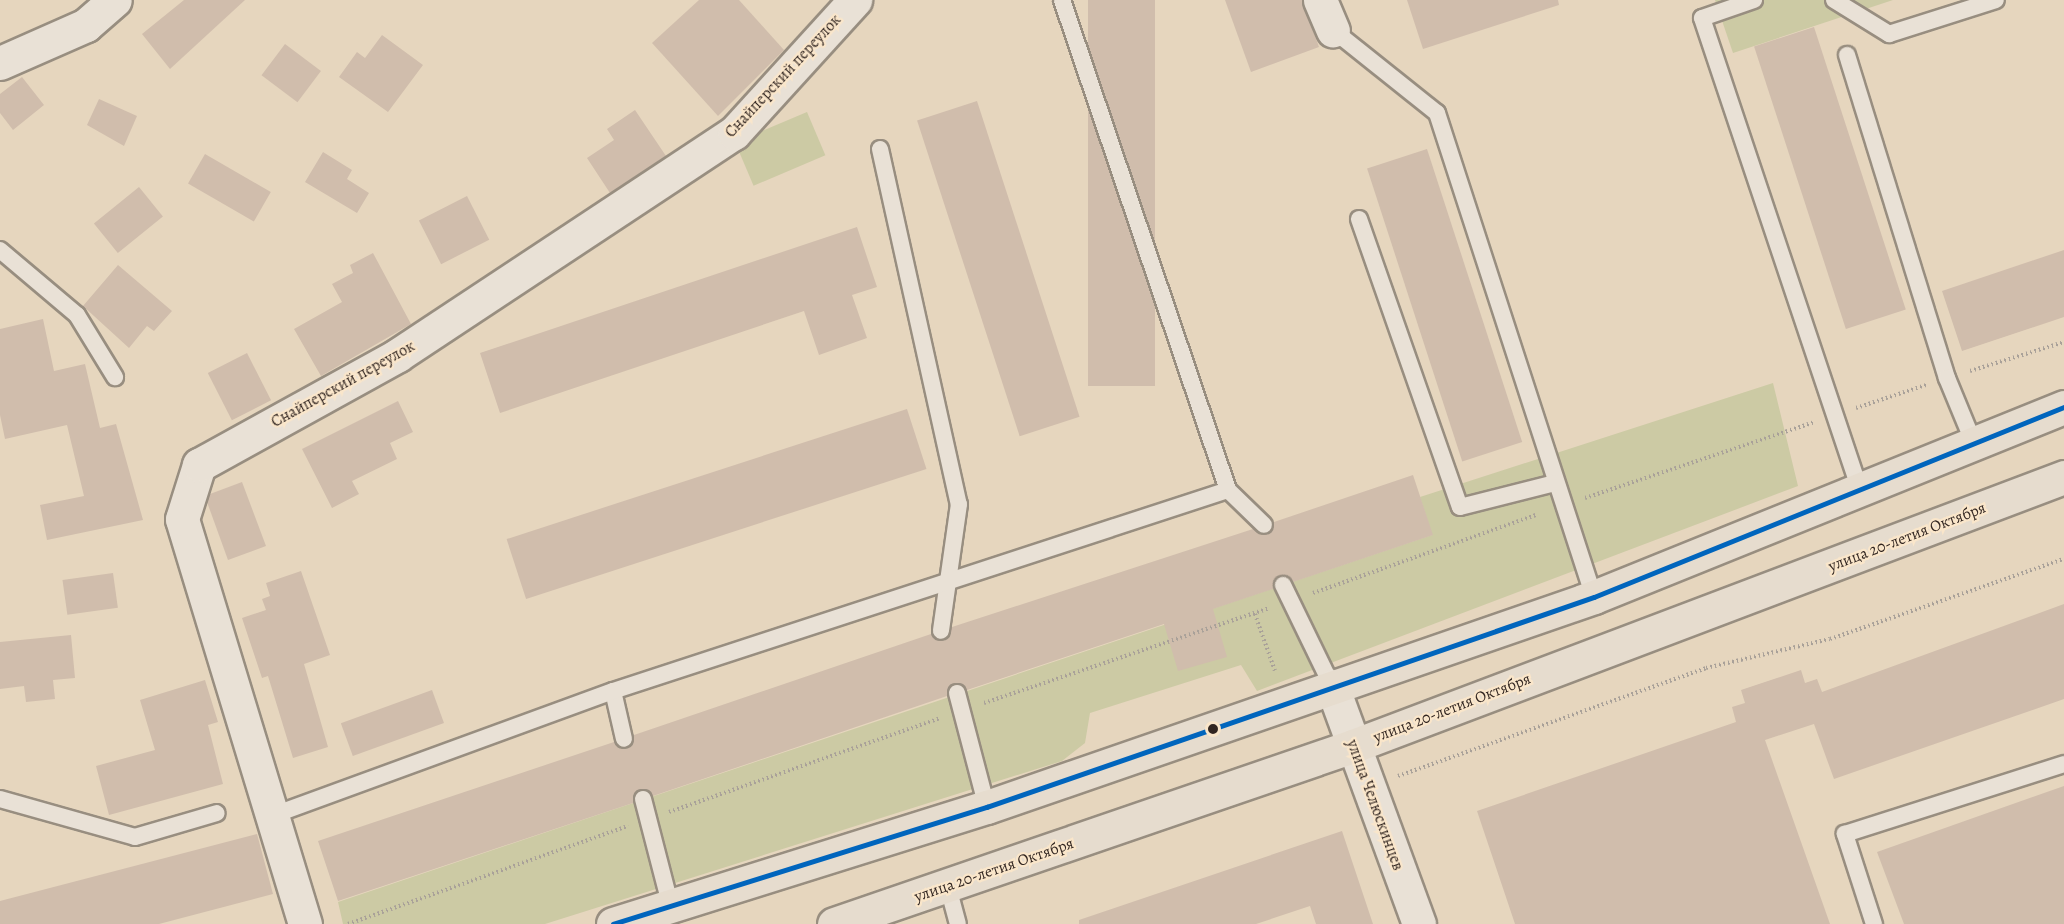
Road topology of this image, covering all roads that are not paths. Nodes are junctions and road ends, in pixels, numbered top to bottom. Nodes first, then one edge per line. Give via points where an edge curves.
1 (116, 0) edge
2 (855, 0) edge
3 (1062, 0) edge
4 (1320, 0) edge
5 (1754, 0) edge
6 (1834, 0) edge
7 (1996, 0) edge
8 (1333, 30) joint
9 (1846, 55) dead end
10 (0, 63) edge
11 (880, 149) dead end
12 (1359, 219) dead end
13 (0, 250) edge
14 (115, 377) dead end
15 (2064, 407) edge
16 (1973, 441) junction
17 (2064, 477) edge
18 (1555, 483) junction
19 (1860, 489) junction
20 (1228, 490) junction
21 (1264, 525) dead end
22 (950, 581) junction
23 (1286, 593) road end
24 (1594, 597) junction
25 (941, 631) dead end
26 (1332, 686) junction
27 (613, 691) junction
28 (957, 693) dead end
29 (624, 739) dead end
30 (1353, 746) junction
31 (2064, 764) edge
32 (0, 799) edge
33 (643, 800) dead end
34 (987, 807) junction
35 (217, 813) dead end
36 (271, 816) junction
37 (948, 886) junction
38 (671, 907) junction
39 (304, 924) edge
40 (613, 924) edge
41 (834, 924) edge
42 (958, 924) edge
43 (1419, 924) edge
44 (1874, 924) edge

1 - 10 street via 86,25
2 - 36 street, Снайперский переулок via 734,133 398,355 199,465 182,519
3 - 20 lane
4 - 8 street
5 - 19 lane via 1702,18
6 - 7 lane via 1889,34
8 - 18 lane via 1437,113
9 - 16 lane via 1947,378
11 - 22 lane via 959,504
12 - 18 lane via 1460,507
13 - 14 lane via 76,315
15 - 16 main road
16 - 19 main road
17 - 30 main road, улица 20-летия Октября
18 - 24 lane
19 - 24 main road
20 - 21 lane
20 - 22 lane
22 - 25 lane
22 - 27 lane
23 - 26 lane
24 - 26 main road
26 - 30 street, улица Челюскинцев
26 - 34 main road
27 - 29 lane
27 - 36 lane
28 - 34 lane
30 - 37 main road, улица 20-летия Октября
30 - 43 street, улица Челюскинцев
31 - 44 lane via 1845,834
32 - 35 lane via 135,837
33 - 38 lane
34 - 38 main road
36 - 39 street, Снайперский переулок
37 - 41 main road, улица 20-летия Октября
37 - 42 lane
38 - 40 main road

